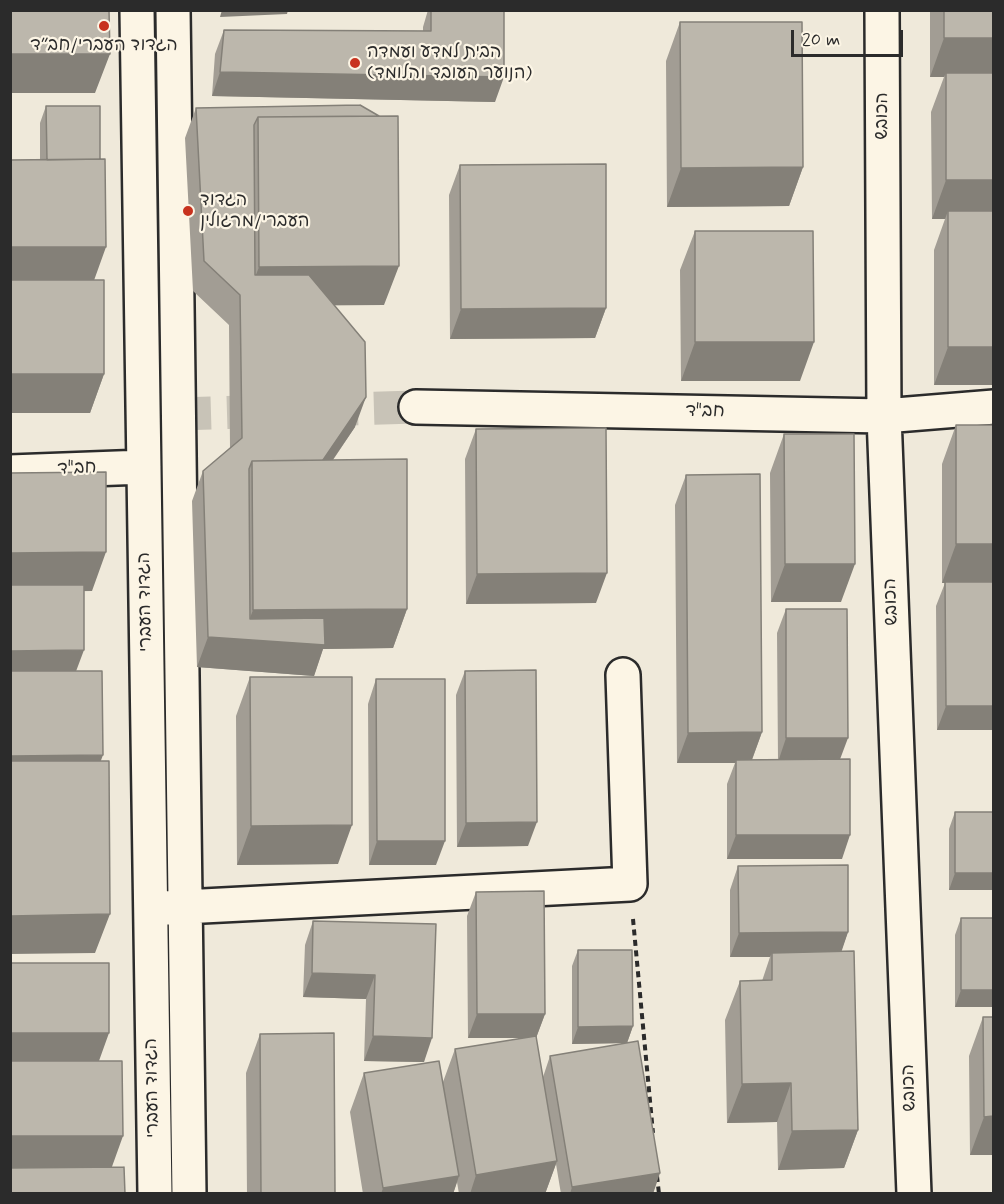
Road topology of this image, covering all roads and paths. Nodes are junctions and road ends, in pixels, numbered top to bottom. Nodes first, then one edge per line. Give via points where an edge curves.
1 (137, 10) edge
2 (173, 10) edge
3 (882, 10) edge
4 (416, 407) tunnel mouth
5 (993, 407) edge
6 (884, 416) junction
7 (144, 467) junction
8 (10, 472) edge
9 (623, 675) dead end
10 (630, 884) junction
11 (185, 907) junction
12 (150, 909) junction
13 (653, 1134) edge
14 (656, 1170) edge
15 (155, 1194) edge
16 (189, 1194) edge
17 (659, 1194) edge
18 (914, 1194) edge

1 - 7 street, הגדוד העברי
2 - 11 street, הגדוד העברי
3 - 6 street, הכובש
4 - 6 street, חב"ד
5 - 6 street, חב"ד
6 - 18 street, הכובש
7 - 8 street, חב"ד
7 - 12 street, הגדוד העברי
9 - 10 street
10 - 11 street
10 - 13 path
11 - 12 street
11 - 16 street, הגדוד העברי
12 - 15 street, הגדוד העברי
14 - 17 path

